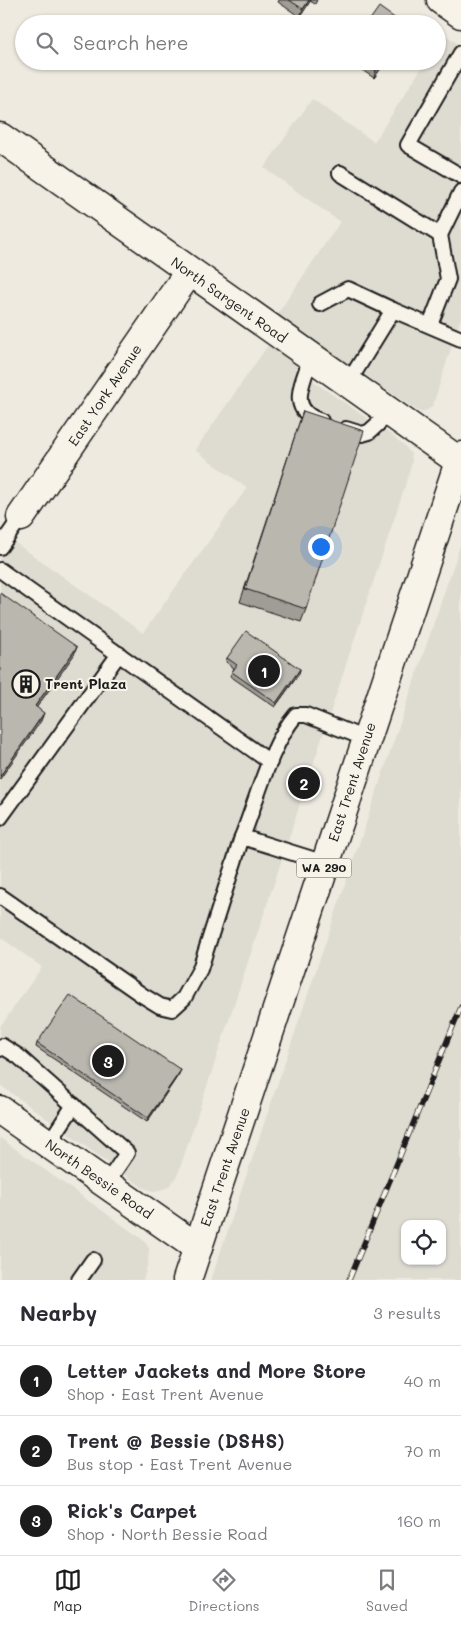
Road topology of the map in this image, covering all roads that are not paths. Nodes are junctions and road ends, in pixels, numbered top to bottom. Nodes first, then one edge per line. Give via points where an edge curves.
1 (441, 0) edge
2 (461, 14) edge
3 (461, 53) edge
4 (0, 137) edge
5 (340, 173) dead end
6 (461, 176) edge
7 (461, 192) edge
8 (440, 235) junction
9 (189, 272) junction
10 (320, 304) dead end
11 (393, 310) junction
12 (430, 325) junction
13 (461, 340) edge
14 (311, 357) junction
15 (348, 383) junction
16 (390, 413) junction
17 (460, 459) edge
18 (21, 517) joint
19 (0, 547) edge
20 (0, 570) edge
21 (119, 654) junction
22 (366, 738) junction
23 (270, 762) junction
24 (0, 818) edge
25 (242, 837) junction
26 (325, 863) junction
27 (0, 896) edge
28 (0, 1049) edge
29 (74, 1105) junction
30 (0, 1110) edge
31 (49, 1143) junction
32 (106, 1184) junction
33 (198, 1248) junction
34 (93, 1260) dead end
35 (79, 1280) edge
36 (187, 1280) edge

1 - 2 street
3 - 6 lane via 408,145
4 - 9 street, North Sargent Road
5 - 8 lane
7 - 8 lane
8 - 12 lane via 448,279
9 - 14 street, North Sargent Road
9 - 18 street, East York Avenue
10 - 11 lane via 348,289
11 - 12 lane
11 - 15 lane
12 - 13 lane
14 - 15 street, North Sargent Road
14 - 16 lane via 299,398 302,409 310,417 362,434 375,428
15 - 16 street, North Sargent Road
16 - 17 street, North Sargent Road
17 - 22 street, East Trent Avenue / WA 290
18 - 19 lane
20 - 21 lane
21 - 23 lane
21 - 24 lane
22 - 23 lane via 306,715 296,715 278,741
22 - 26 street, East Trent Avenue / WA 290
23 - 25 lane
25 - 26 lane
25 - 27 lane via 200,968 184,998 172,1009 142,995
26 - 33 street, East Trent Avenue / WA 290
28 - 29 lane via 2,1046 18,1056
29 - 31 lane
29 - 32 lane via 127,1152
30 - 31 street, North Bessie Road
31 - 32 street, North Bessie Road
32 - 33 street, North Bessie Road
33 - 36 street, East Trent Avenue / WA 290
34 - 35 lane

